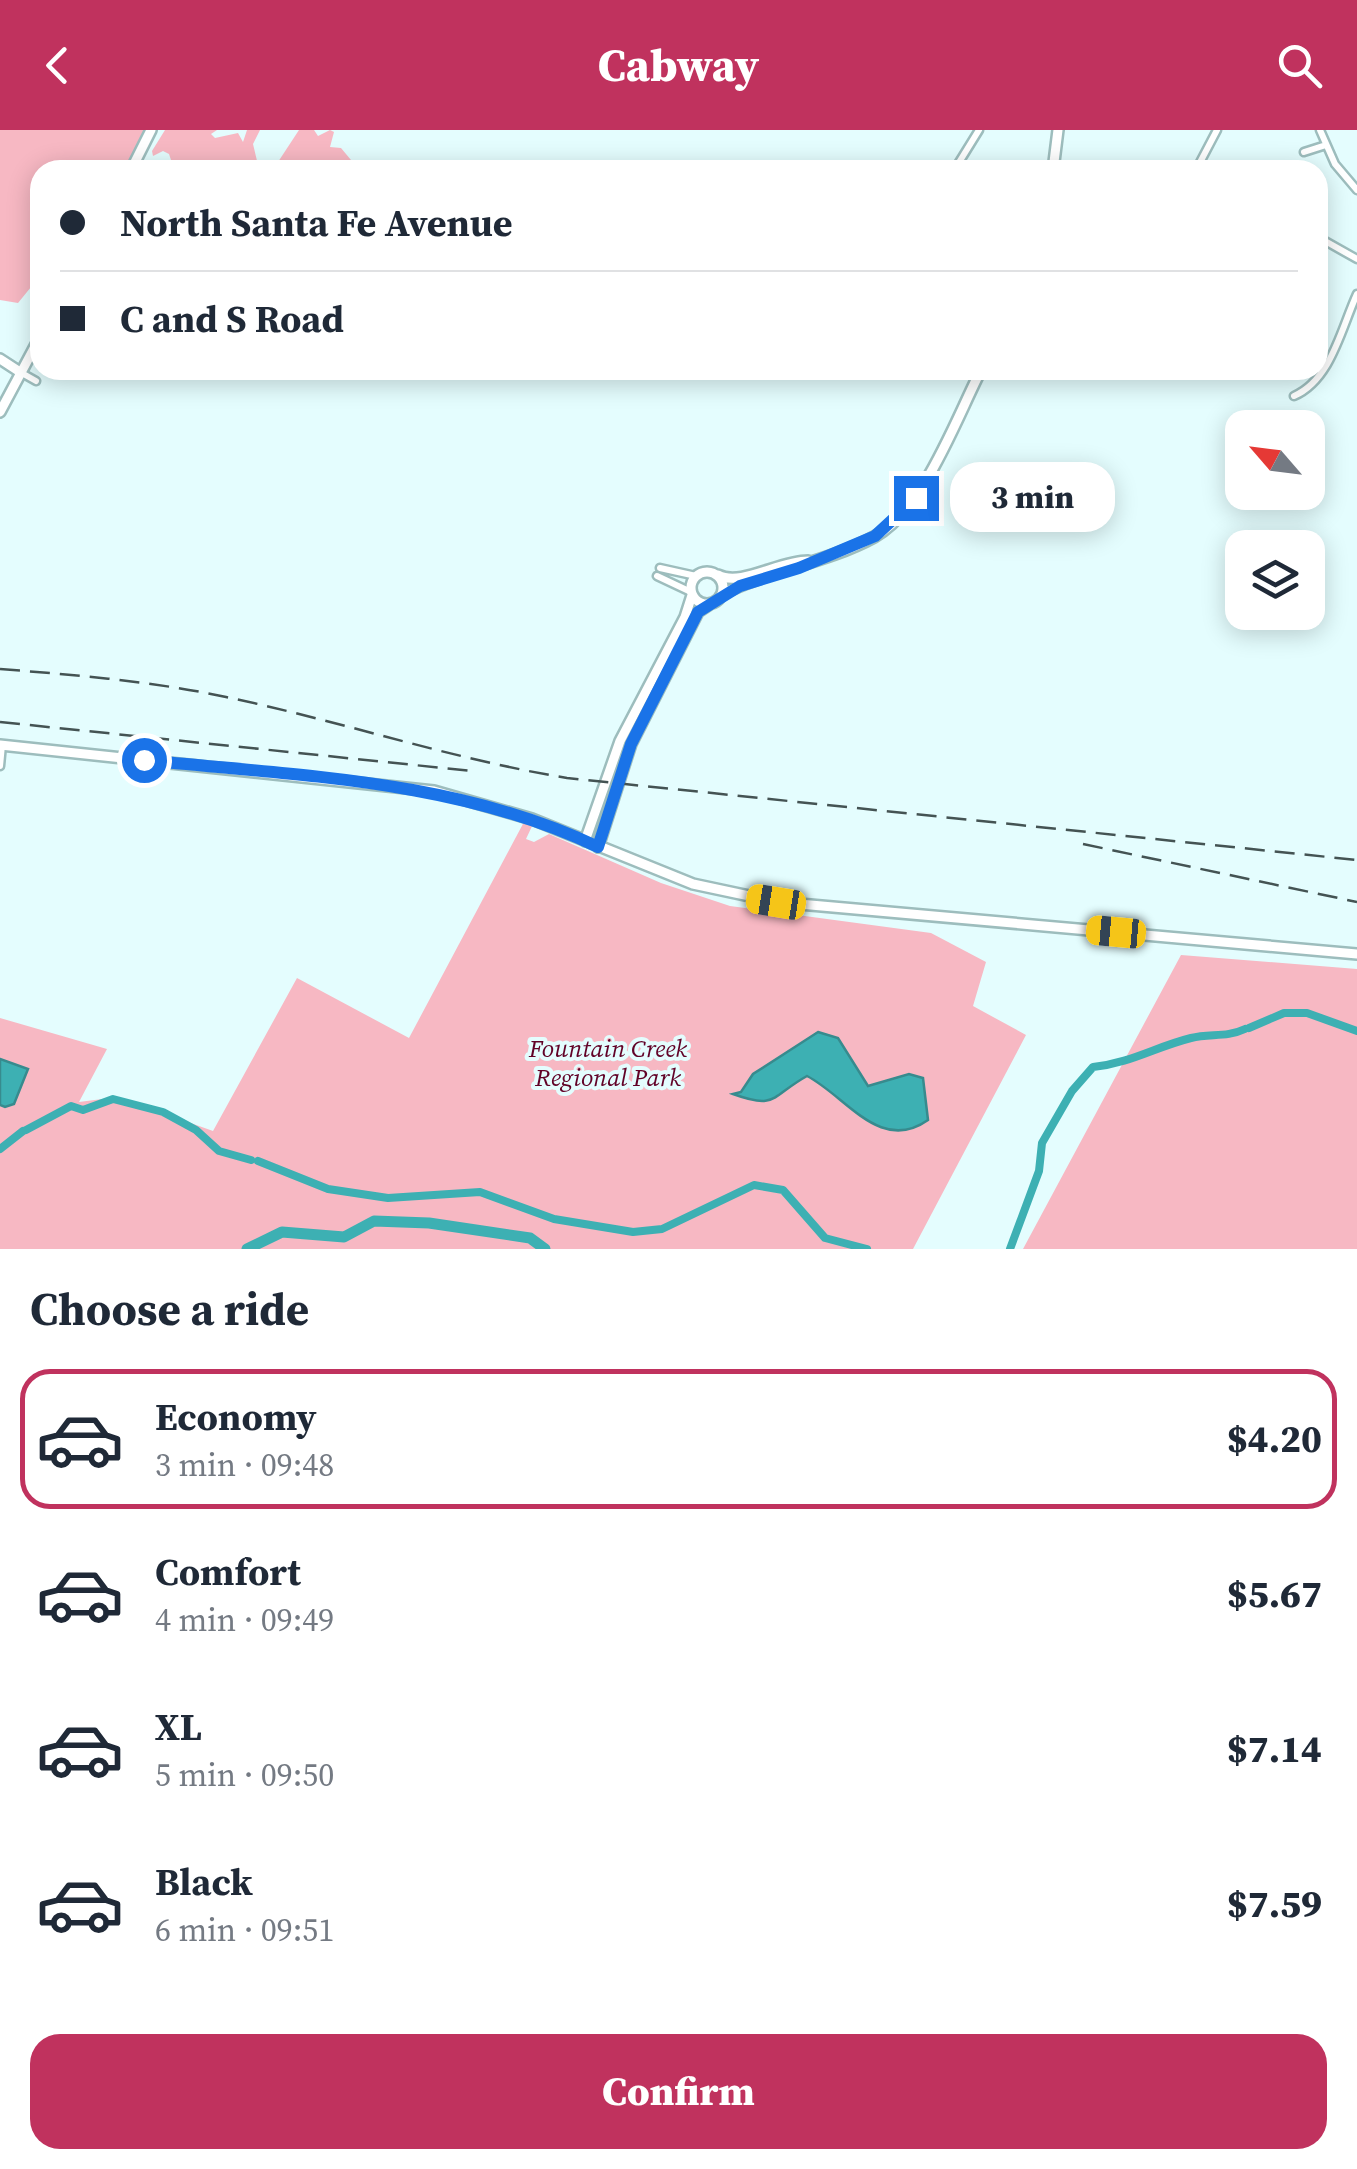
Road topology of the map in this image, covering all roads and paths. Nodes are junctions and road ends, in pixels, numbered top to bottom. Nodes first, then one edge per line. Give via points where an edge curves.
1 (151, 130) edge
2 (979, 130) edge
3 (1058, 130) edge
4 (1217, 130) edge
5 (1320, 130) edge
6 (1326, 144) junction
7 (1304, 152) dead end
8 (136, 160) edge
9 (960, 160) edge
10 (1054, 160) edge
11 (1201, 160) edge
12 (1357, 190) edge
13 (1328, 243) edge
14 (1357, 259) edge
15 (1357, 294) edge
16 (30, 354) edge
17 (0, 358) edge
18 (1328, 359) edge
19 (20, 372) junction
20 (30, 378) edge
21 (975, 380) edge
22 (1316, 380) edge
23 (1294, 396) dead end
24 (0, 412) edge
25 (810, 561) junction
26 (718, 575) junction
27 (696, 576) junction
28 (692, 594) junction
29 (722, 594) junction
30 (710, 604) junction
31 (1, 745) edge
32 (0, 766) edge
33 (585, 841) junction
34 (598, 847) junction
35 (1357, 954) edge

1 - 8 main road
2 - 9 street
3 - 10 main road
4 - 11 street
5 - 6 street
6 - 7 street
6 - 12 street
13 - 14 street
15 - 18 street
16 - 19 main road
17 - 19 main road
19 - 20 street
19 - 24 main road
21 - 25 main road via 916,498 896,522
22 - 23 street
25 - 26 main road via 770,566 738,580
25 - 29 main road
26 - 27 main road
26 - 29 main road
27 - 28 main road
27 - 28 street via 659,572
28 - 30 main road
28 - 33 main road via 620,741
29 - 30 main road
30 - 34 main road via 698,612 631,744
31 - 32 street
31 - 33 main road via 434,791
33 - 34 main road
34 - 35 main road via 694,884 776,902

